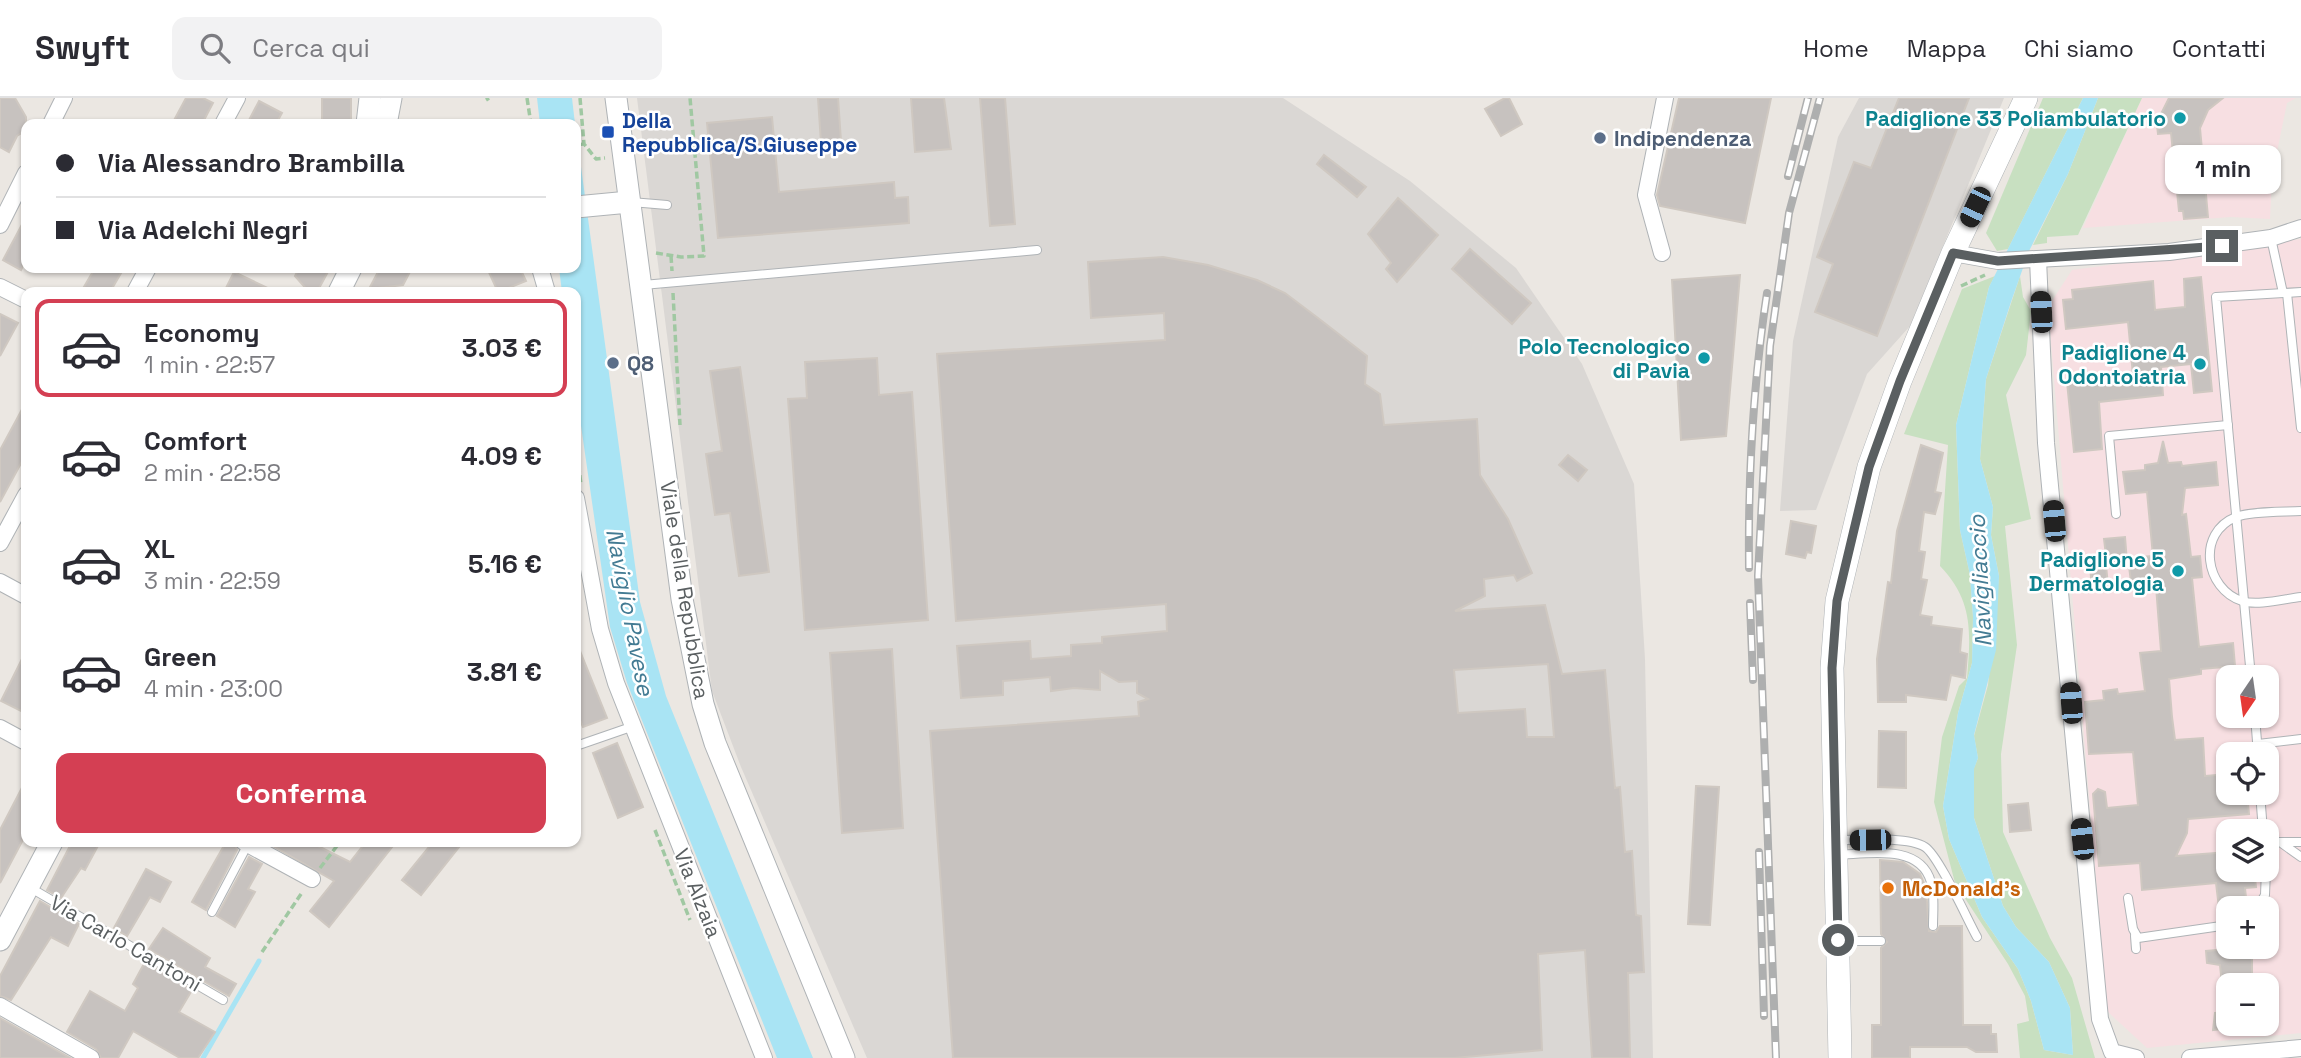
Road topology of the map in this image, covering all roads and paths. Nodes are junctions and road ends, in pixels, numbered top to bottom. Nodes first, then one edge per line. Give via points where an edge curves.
1 (64, 98) edge
2 (236, 98) edge
3 (370, 98) edge
4 (391, 98) edge
5 (527, 98) edge
6 (580, 98) edge
7 (616, 98) edge
8 (690, 98) edge
9 (1665, 98) edge
10 (2026, 98) edge
11 (54, 119) edge
12 (226, 119) edge
13 (368, 119) edge
14 (387, 119) edge
15 (530, 119) edge
16 (581, 144) edge
17 (584, 144) junction
18 (605, 158) dead end
19 (21, 183) edge
20 (629, 202) junction
21 (667, 205) dead end
22 (586, 206) edge
23 (0, 225) edge
24 (2301, 228) edge
25 (2271, 238) junction
26 (636, 250) junction
27 (1037, 250) dead end
28 (1662, 253) dead end
29 (1953, 253) junction
30 (671, 256) junction
31 (2038, 259) junction
32 (1998, 261) junction
33 (672, 282) junction
34 (640, 285) junction
35 (0, 287) edge
36 (1959, 288) dead end
37 (2301, 292) edge
38 (2285, 293) junction
39 (21, 298) edge
40 (2228, 425) junction
41 (2301, 428) edge
42 (680, 435) dead end
43 (581, 481) edge
44 (581, 499) edge
45 (21, 504) edge
46 (2301, 511) edge
47 (2116, 514) dead end
48 (2236, 517) junction
49 (581, 531) edge
50 (0, 543) edge
51 (0, 582) edge
52 (21, 593) edge
53 (2301, 597) edge
54 (2244, 603) junction
55 (2250, 665) edge
56 (631, 727) junction
57 (0, 728) edge
58 (21, 739) edge
59 (2301, 740) edge
60 (2279, 742) edge
61 (581, 744) edge
62 (2280, 842) joint
63 (2301, 842) edge
64 (49, 847) edge
65 (244, 847) edge
66 (253, 847) edge
67 (336, 847) edge
68 (1836, 848) junction
69 (2301, 857) edge
70 (312, 879) junction
71 (28, 887) junction
72 (2128, 898) dead end
73 (212, 912) dead end
74 (1933, 926) dead end
75 (2216, 927) edge
76 (2135, 936) junction
77 (1977, 937) dead end
78 (0, 940) edge
79 (1838, 940) junction
80 (1881, 941) dead end
81 (2136, 948) dead end
82 (262, 953) dead end
83 (223, 1000) dead end
84 (0, 1006) edge
85 (2301, 1048) edge
86 (91, 1058) edge
87 (764, 1058) edge
88 (844, 1058) edge
89 (1840, 1058) edge
90 (2136, 1058) edge
91 (2190, 1058) edge

1 - 11 street
2 - 12 street
3 - 13 street
4 - 14 street
5 - 15 path
6 - 17 path
7 - 20 street, Viale della Repubblica
8 - 30 path via 704,256
9 - 28 street via 1646,195
10 - 29 main road
16 - 17 path
17 - 18 path via 596,159
19 - 23 street
20 - 21 lane
20 - 22 street
20 - 26 street, Viale della Repubblica
24 - 25 street
25 - 31 street via 2169,252
25 - 38 lane
26 - 30 path
26 - 34 street, Viale della Repubblica
27 - 33 lane
29 - 32 street
29 - 68 main road via 1869,467 1837,601 1832,668
30 - 33 path
31 - 32 street
31 - 90 street via 2046,443 2100,1019 2112,1052
32 - 36 path via 1993,272
33 - 34 lane
33 - 42 path
34 - 88 street, Viale della Repubblica via 682,599 703,704
35 - 39 street
37 - 38 lane
38 - 40 lane via 2216,297
38 - 41 lane
40 - 47 lane via 2109,436
40 - 48 lane
43 - 44 path
45 - 50 street
46 - 48 lane
48 - 54 lane
48 - 54 lane via 2212,540 2209,555 2223,591
49 - 56 street, Via Alzaia via 600,629
51 - 52 street
53 - 54 lane
54 - 55 lane
56 - 61 lane
56 - 87 street, Via Alzaia
57 - 58 street
59 - 60 lane
62 - 63 lane
62 - 69 lane
64 - 71 street
65 - 73 lane
66 - 70 street
67 - 70 path
68 - 74 lane via 1911,857 1924,867 1932,883
68 - 77 lane via 1914,842 1926,847 1938,861
68 - 79 main road
70 - 82 path
71 - 78 street
71 - 83 lane, Via Carlo Cantoni
72 - 76 lane
75 - 76 lane
76 - 81 lane
79 - 80 lane
79 - 89 main road
84 - 86 street
85 - 91 street

